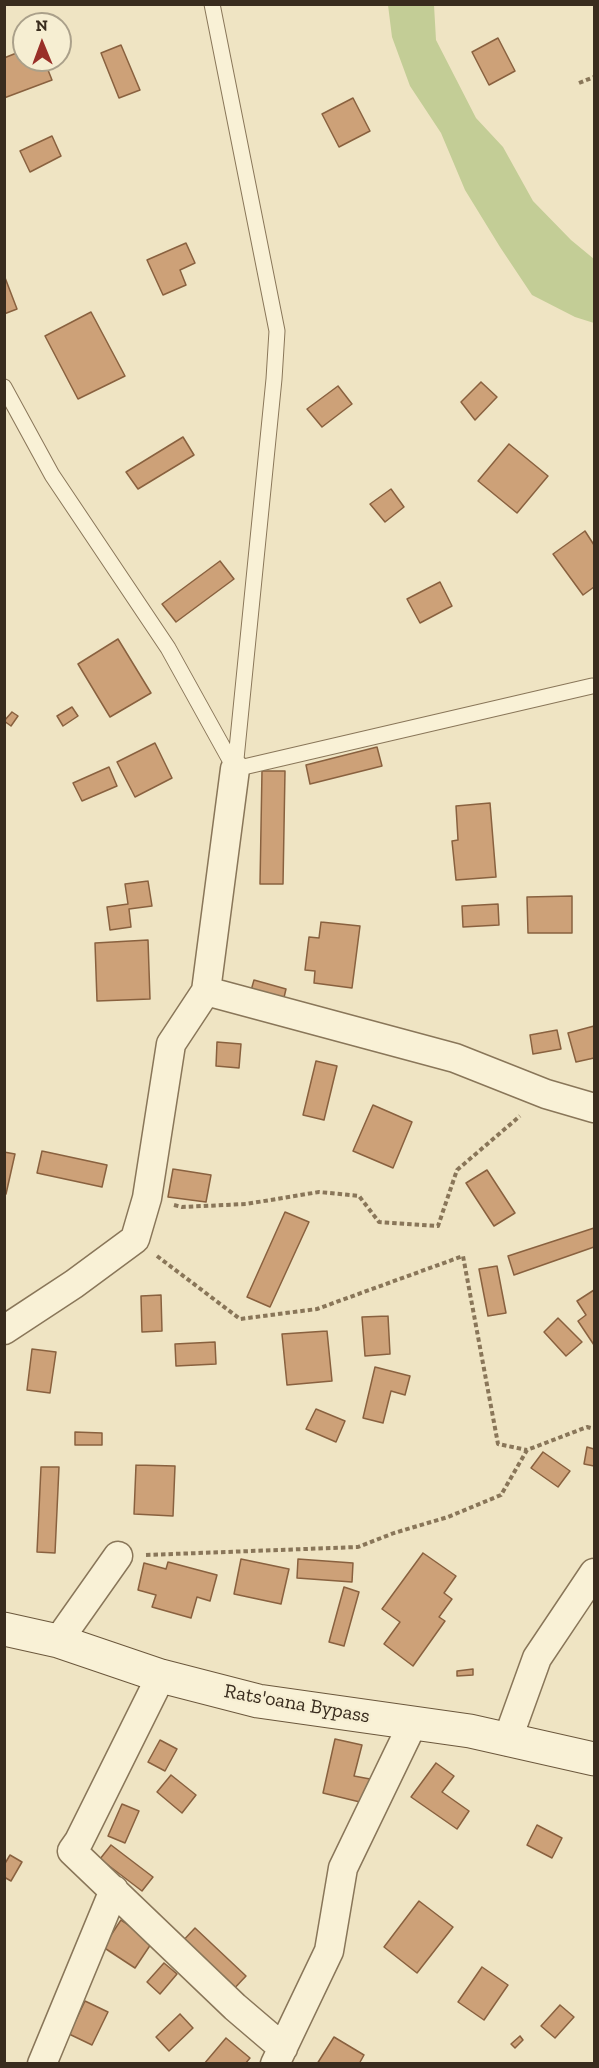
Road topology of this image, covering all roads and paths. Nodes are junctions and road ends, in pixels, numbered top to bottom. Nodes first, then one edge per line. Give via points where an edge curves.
1 (212, 4) edge
2 (594, 77) edge
3 (579, 83) dead end
4 (4, 387) edge
5 (592, 686) dead end
6 (235, 769) junction
7 (206, 991) junction
8 (546, 1094) junction
9 (594, 1108) edge
10 (147, 1198) junction
11 (135, 1239) junction
12 (4, 1330) edge
13 (594, 1429) edge
14 (527, 1450) junction
15 (118, 1556) joint
16 (594, 1574) edge
17 (4, 1629) edge
18 (58, 1641) junction
19 (161, 1676) junction
20 (413, 1723) junction
21 (507, 1741) junction
22 (594, 1759) edge
23 (114, 1890) junction
24 (279, 2056) edge
25 (42, 2064) edge

1 - 6 lane via 277,331
2 - 3 path
4 - 6 lane via 52,475 168,648
5 - 6 lane
6 - 7 street
7 - 8 street via 455,1058
7 - 10 street via 171,1044
8 - 9 street
8 - 10 path via 457,1170 438,1226 379,1222 359,1196 319,1192 246,1204 182,1207
10 - 11 street
11 - 12 street
11 - 14 path via 240,1319 317,1309 463,1256 498,1444
13 - 14 path via 587,1427
14 - 15 path via 501,1496 358,1547
15 - 18 street
16 - 21 street via 537,1658
17 - 18 street, Rats'oana Bypass
18 - 19 street, Rats'oana Bypass
19 - 20 street, Rats'oana Bypass via 258,1701
19 - 23 street via 72,1851
20 - 21 street, Rats'oana Bypass
20 - 24 street via 343,1868 329,1951
21 - 22 street, Rats'oana Bypass
23 - 24 street via 235,2007
23 - 25 street

